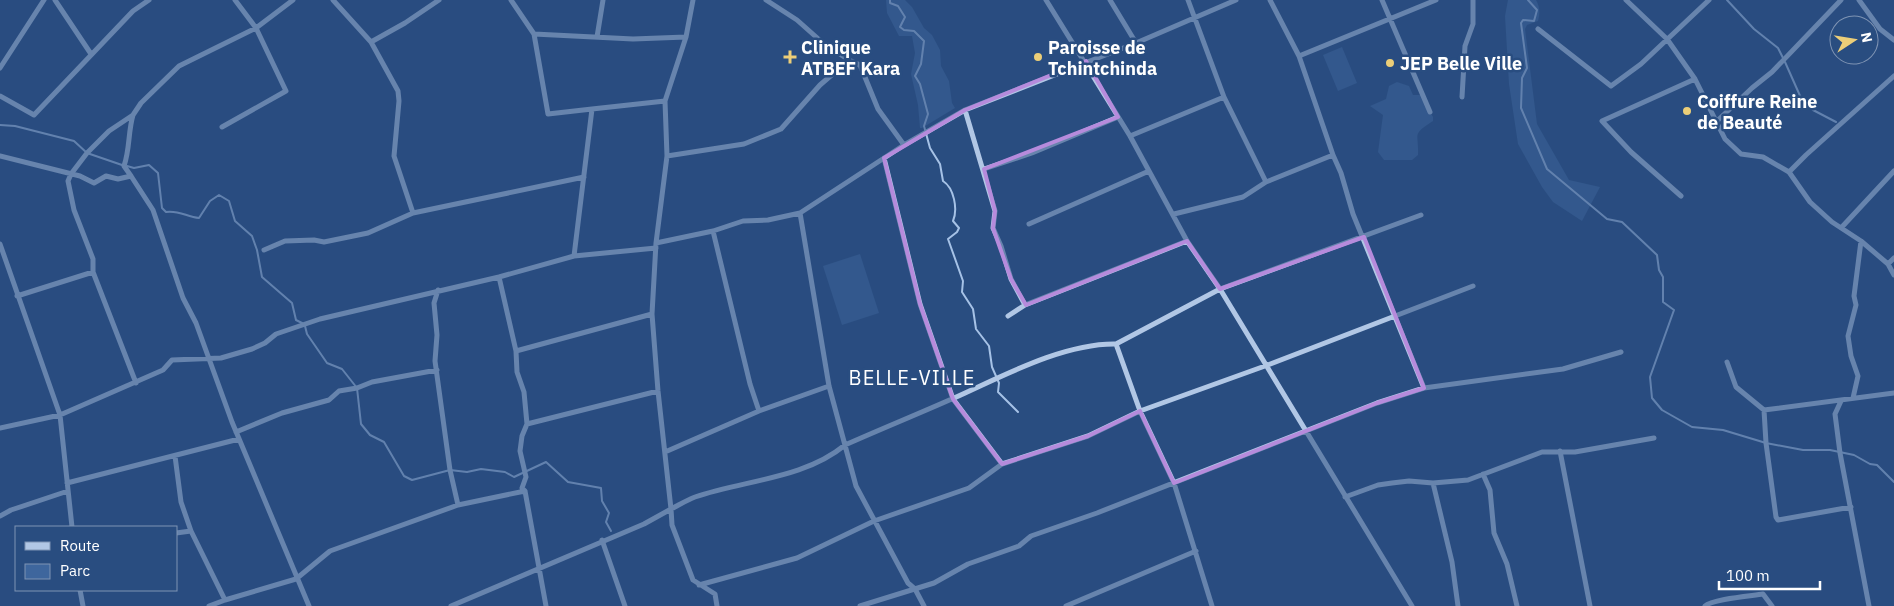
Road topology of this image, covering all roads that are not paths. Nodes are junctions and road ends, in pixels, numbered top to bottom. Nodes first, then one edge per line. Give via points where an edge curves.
1 (44, 0) edge
2 (55, 0) edge
3 (149, 0) edge
4 (236, 0) edge
5 (293, 0) edge
6 (332, 0) edge
7 (440, 0) edge
8 (511, 0) edge
9 (603, 0) edge
10 (693, 0) edge
11 (766, 0) edge
12 (1046, 0) edge
13 (1110, 0) edge
14 (1188, 0) edge
15 (1236, 0) edge
16 (1270, 0) edge
17 (1382, 0) edge
18 (1436, 0) edge
19 (1473, 0) edge
20 (1626, 0) edge
21 (1709, 0) edge
22 (1841, 0) edge
23 (1859, 0) edge
24 (1196, 17) junction
25 (1389, 20) junction
26 (256, 28) junction
27 (1538, 29) dead end
28 (534, 34) junction
29 (686, 37) junction
30 (597, 38) junction
31 (1667, 39) junction
32 (1894, 40) edge
33 (371, 42) junction
34 (1136, 43) junction
35 (91, 54) junction
36 (1299, 56) junction
37 (849, 60) junction
38 (1086, 61) junction
39 (0, 68) edge
40 (1894, 76) edge
41 (1695, 79) junction
42 (0, 96) edge
43 (1224, 97) junction
44 (1462, 97) dead end
45 (665, 101) junction
46 (592, 109) junction
47 (965, 110) junction
48 (1430, 112) dead end
49 (133, 115) junction
50 (1118, 117) junction
51 (1716, 122) junction
52 (222, 127) dead end
53 (1130, 136) junction
54 (904, 145) junction
55 (1333, 155) junction
56 (0, 156) edge
57 (667, 156) junction
58 (884, 158) junction
59 (984, 169) junction
60 (1149, 171) junction
61 (1894, 171) edge
62 (1789, 172) junction
63 (71, 174) junction
64 (131, 176) junction
65 (584, 176) junction
66 (1266, 182) junction
67 (1681, 196) dead end
68 (800, 213) junction
69 (413, 214) junction
70 (1174, 214) junction
71 (1421, 216) dead end
72 (1029, 224) dead end
73 (1841, 228) junction
74 (713, 231) junction
75 (1364, 237) junction
76 (1187, 241) junction
77 (1861, 241) junction
78 (0, 244) edge
79 (656, 245) junction
80 (264, 250) dead end
81 (574, 256) junction
82 (1894, 258) edge
83 (1888, 264) junction
84 (94, 272) junction
85 (1894, 275) edge
86 (499, 277) junction
87 (1473, 286) dead end
88 (1220, 289) junction
89 (438, 290) junction
90 (17, 296) junction
91 (1025, 305) junction
92 (652, 314) junction
93 (1008, 316) dead end
94 (1393, 317) junction
95 (1116, 344) junction
96 (516, 351) junction
97 (1621, 352) dead end
98 (208, 360) junction
99 (1727, 362) dead end
100 (1265, 366) junction
101 (437, 370) junction
102 (136, 383) junction
103 (829, 386) junction
104 (1424, 388) junction
105 (658, 390) junction
106 (1894, 393) edge
107 (1853, 398) junction
108 (953, 399) junction
109 (1841, 401) junction
110 (1764, 410) junction
111 (759, 411) junction
112 (1140, 412) junction
113 (60, 415) junction
114 (527, 424) junction
115 (0, 428) edge
116 (1304, 430) junction
117 (236, 432) junction
118 (1654, 438) dead end
119 (239, 439) junction
120 (845, 445) junction
121 (1560, 451) junction
122 (665, 452) junction
123 (175, 456) junction
124 (1002, 464) junction
125 (1483, 474) junction
126 (67, 483) junction
127 (1174, 483) junction
128 (1433, 483) junction
129 (525, 491) junction
130 (68, 492) junction
131 (1345, 497) junction
132 (458, 505) junction
133 (1851, 507) junction
134 (671, 508) junction
135 (0, 516) edge
136 (874, 521) junction
137 (72, 526) edge
138 (191, 531) junction
139 (178, 533) edge
140 (602, 540) junction
141 (1196, 551) junction
142 (540, 567) junction
143 (296, 579) junction
144 (698, 585) junction
145 (915, 590) junction
146 (80, 591) edge
147 (224, 600) junction
148 (466, 603) edge
149 (83, 606) edge
150 (209, 606) edge
151 (309, 606) edge
152 (451, 606) edge
153 (546, 606) edge
154 (625, 606) edge
155 (717, 606) edge
156 (860, 606) edge
157 (924, 606) edge
158 (1066, 606) edge
159 (1212, 606) edge
160 (1412, 606) edge
161 (1458, 606) edge
162 (1517, 606) edge
163 (1590, 606) edge
164 (1704, 606) edge
165 (1772, 606) edge
166 (1868, 606) edge

1 - 39 street
2 - 35 street
3 - 35 street via 133,11
4 - 26 street
5 - 26 street
6 - 33 street
7 - 33 street
8 - 28 street
9 - 30 street
10 - 29 street
11 - 37 street
12 - 38 street
13 - 34 street
14 - 24 street
15 - 24 street
16 - 36 street
17 - 25 street
18 - 25 street
19 - 44 street via 1473,24 1465,46
20 - 31 street
21 - 31 street
22 - 51 street via 1772,72
23 - 32 street via 1880,29
24 - 34 street
24 - 43 street
25 - 36 street
25 - 48 street
26 - 49 street via 179,66
26 - 52 street via 286,91
27 - 31 street via 1611,86
28 - 30 street
28 - 46 street via 548,114
29 - 30 street
29 - 45 street
31 - 41 street
33 - 69 street via 398,92 394,156
34 - 38 street
35 - 42 street via 34,115
36 - 55 street
37 - 54 street via 860,65 878,109
37 - 57 street via 820,85 781,129 744,144
38 - 47 street
38 - 50 street
40 - 62 street
41 - 51 street
41 - 67 street via 1602,122
43 - 53 street
43 - 66 street
45 - 46 street
45 - 57 street
46 - 65 street
47 - 54 street
47 - 59 street
49 - 63 street via 108,131
49 - 64 street via 124,166
50 - 53 street
50 - 59 street
51 - 62 street via 1725,140 1741,154 1763,157
53 - 60 street
54 - 58 street
55 - 66 street
55 - 75 street
56 - 63 street
57 - 79 street
58 - 68 street
58 - 108 street via 920,304
59 - 91 street via 995,211 993,228 1011,279
60 - 70 street
60 - 72 street
61 - 73 street
62 - 73 street via 1810,202
63 - 64 street via 94,183 106,176 118,179
63 - 84 street via 68,180 74,210 93,258
64 - 98 street via 153,210
65 - 69 street
65 - 81 street
66 - 70 street via 1243,197
68 - 74 street via 743,221
68 - 103 street
69 - 80 street via 368,233 324,242 285,241
70 - 76 street
71 - 75 street
73 - 77 street
74 - 79 street
74 - 111 street
75 - 88 street
75 - 94 street
76 - 88 street
76 - 91 street
77 - 83 street
77 - 107 street via 1854,296 1856,305 1848,336 1858,376
78 - 90 street
79 - 81 street
79 - 92 street
81 - 86 street
82 - 83 street
83 - 85 street
84 - 90 street
84 - 102 street
86 - 89 street
86 - 96 street
87 - 94 street
88 - 95 street
88 - 100 street
89 - 98 street via 320,319 276,334 252,349
89 - 101 street via 434,302
90 - 113 street
91 - 93 street
92 - 96 street
92 - 105 street
94 - 100 street
94 - 104 street
95 - 108 street via 1099,344 1065,352
95 - 112 street
96 - 114 street
97 - 104 street via 1547,372
98 - 102 street via 172,360 163,370
98 - 117 street
99 - 110 street via 1736,387
100 - 112 street
100 - 116 street
101 - 117 street via 339,391 329,400 282,413
101 - 132 street via 450,470
102 - 113 street
103 - 111 street
103 - 120 street
104 - 116 street
105 - 114 street
105 - 122 street
106 - 107 street
107 - 109 street
108 - 120 street
108 - 124 street
109 - 110 street
109 - 133 street via 1835,414
110 - 133 street via 1778,520
111 - 122 street
112 - 124 street via 1088,436
112 - 127 street
113 - 115 street
113 - 126 street
114 - 129 street via 520,451 526,477 522,488
116 - 127 street
116 - 131 street
117 - 119 street
118 - 121 street via 1576,452
119 - 123 street
119 - 143 street
120 - 134 street via 830,457 789,472 695,497
120 - 136 street via 856,486
121 - 125 street via 1542,452
121 - 163 street
122 - 134 street
123 - 126 street
123 - 138 street via 181,502
124 - 136 street via 969,488
125 - 128 street via 1468,480
125 - 162 street via 1490,490 1494,533 1507,564
126 - 130 street
127 - 141 street
127 - 145 street via 1031,536 1019,546 968,564
128 - 131 street via 1385,484
128 - 161 street via 1452,562
129 - 132 street
129 - 142 street
130 - 135 street
130 - 137 street
131 - 160 street via 1371,534
132 - 143 street via 330,551
133 - 166 street
134 - 140 street via 644,524
134 - 144 street via 672,525 681,552
136 - 144 street via 797,558
136 - 145 street
138 - 139 street
138 - 147 street
140 - 142 street
140 - 154 street
141 - 158 street
141 - 159 street
142 - 148 street
142 - 153 street
143 - 147 street
143 - 151 street
144 - 155 street via 715,594
145 - 156 street
145 - 157 street
146 - 149 street
147 - 150 street
148 - 152 street
164 - 165 street via 1720,600 1763,594

